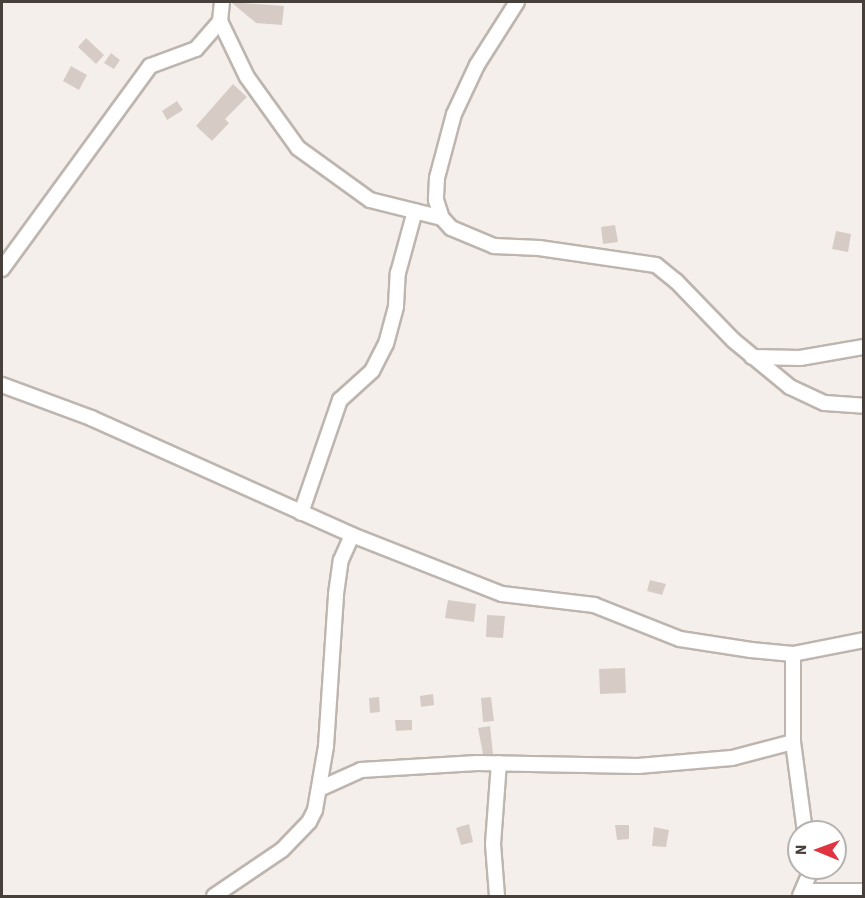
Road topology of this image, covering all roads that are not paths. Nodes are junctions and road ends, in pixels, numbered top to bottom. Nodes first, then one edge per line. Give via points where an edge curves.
1 (222, 2) edge
2 (517, 2) edge
3 (220, 21) junction
4 (415, 211) junction
5 (442, 218) junction
6 (2, 269) edge
7 (864, 347) edge
8 (752, 357) junction
9 (2, 385) edge
10 (864, 406) edge
11 (301, 513) junction
12 (352, 536) junction
13 (864, 640) edge
14 (793, 654) junction
15 (793, 742) junction
16 (499, 763) junction
17 (319, 789) junction
18 (803, 820) edge
19 (807, 880) edge
20 (864, 891) edge
21 (801, 894) edge
22 (214, 897) edge
23 (497, 897) edge

1 - 3 street
2 - 5 street via 477,65 454,114 437,178 436,200
3 - 4 street via 246,77 298,148 370,200
3 - 6 street via 196,49 150,66
4 - 5 street
4 - 11 street via 398,273 396,306 386,344 372,371 340,400
5 - 8 street via 459,234 494,246 539,248 656,265
7 - 8 street via 800,358
8 - 10 street via 790,387 814,399
9 - 11 street via 131,434
11 - 12 street
12 - 14 street via 502,594 594,605 680,639
12 - 17 street via 341,560 336,594
13 - 14 street
14 - 15 street
15 - 16 street via 732,758 696,762 638,766
15 - 18 street
16 - 17 street via 361,770
16 - 23 street via 494,843
17 - 22 street via 309,822 297,836
19 - 21 street
20 - 21 street

